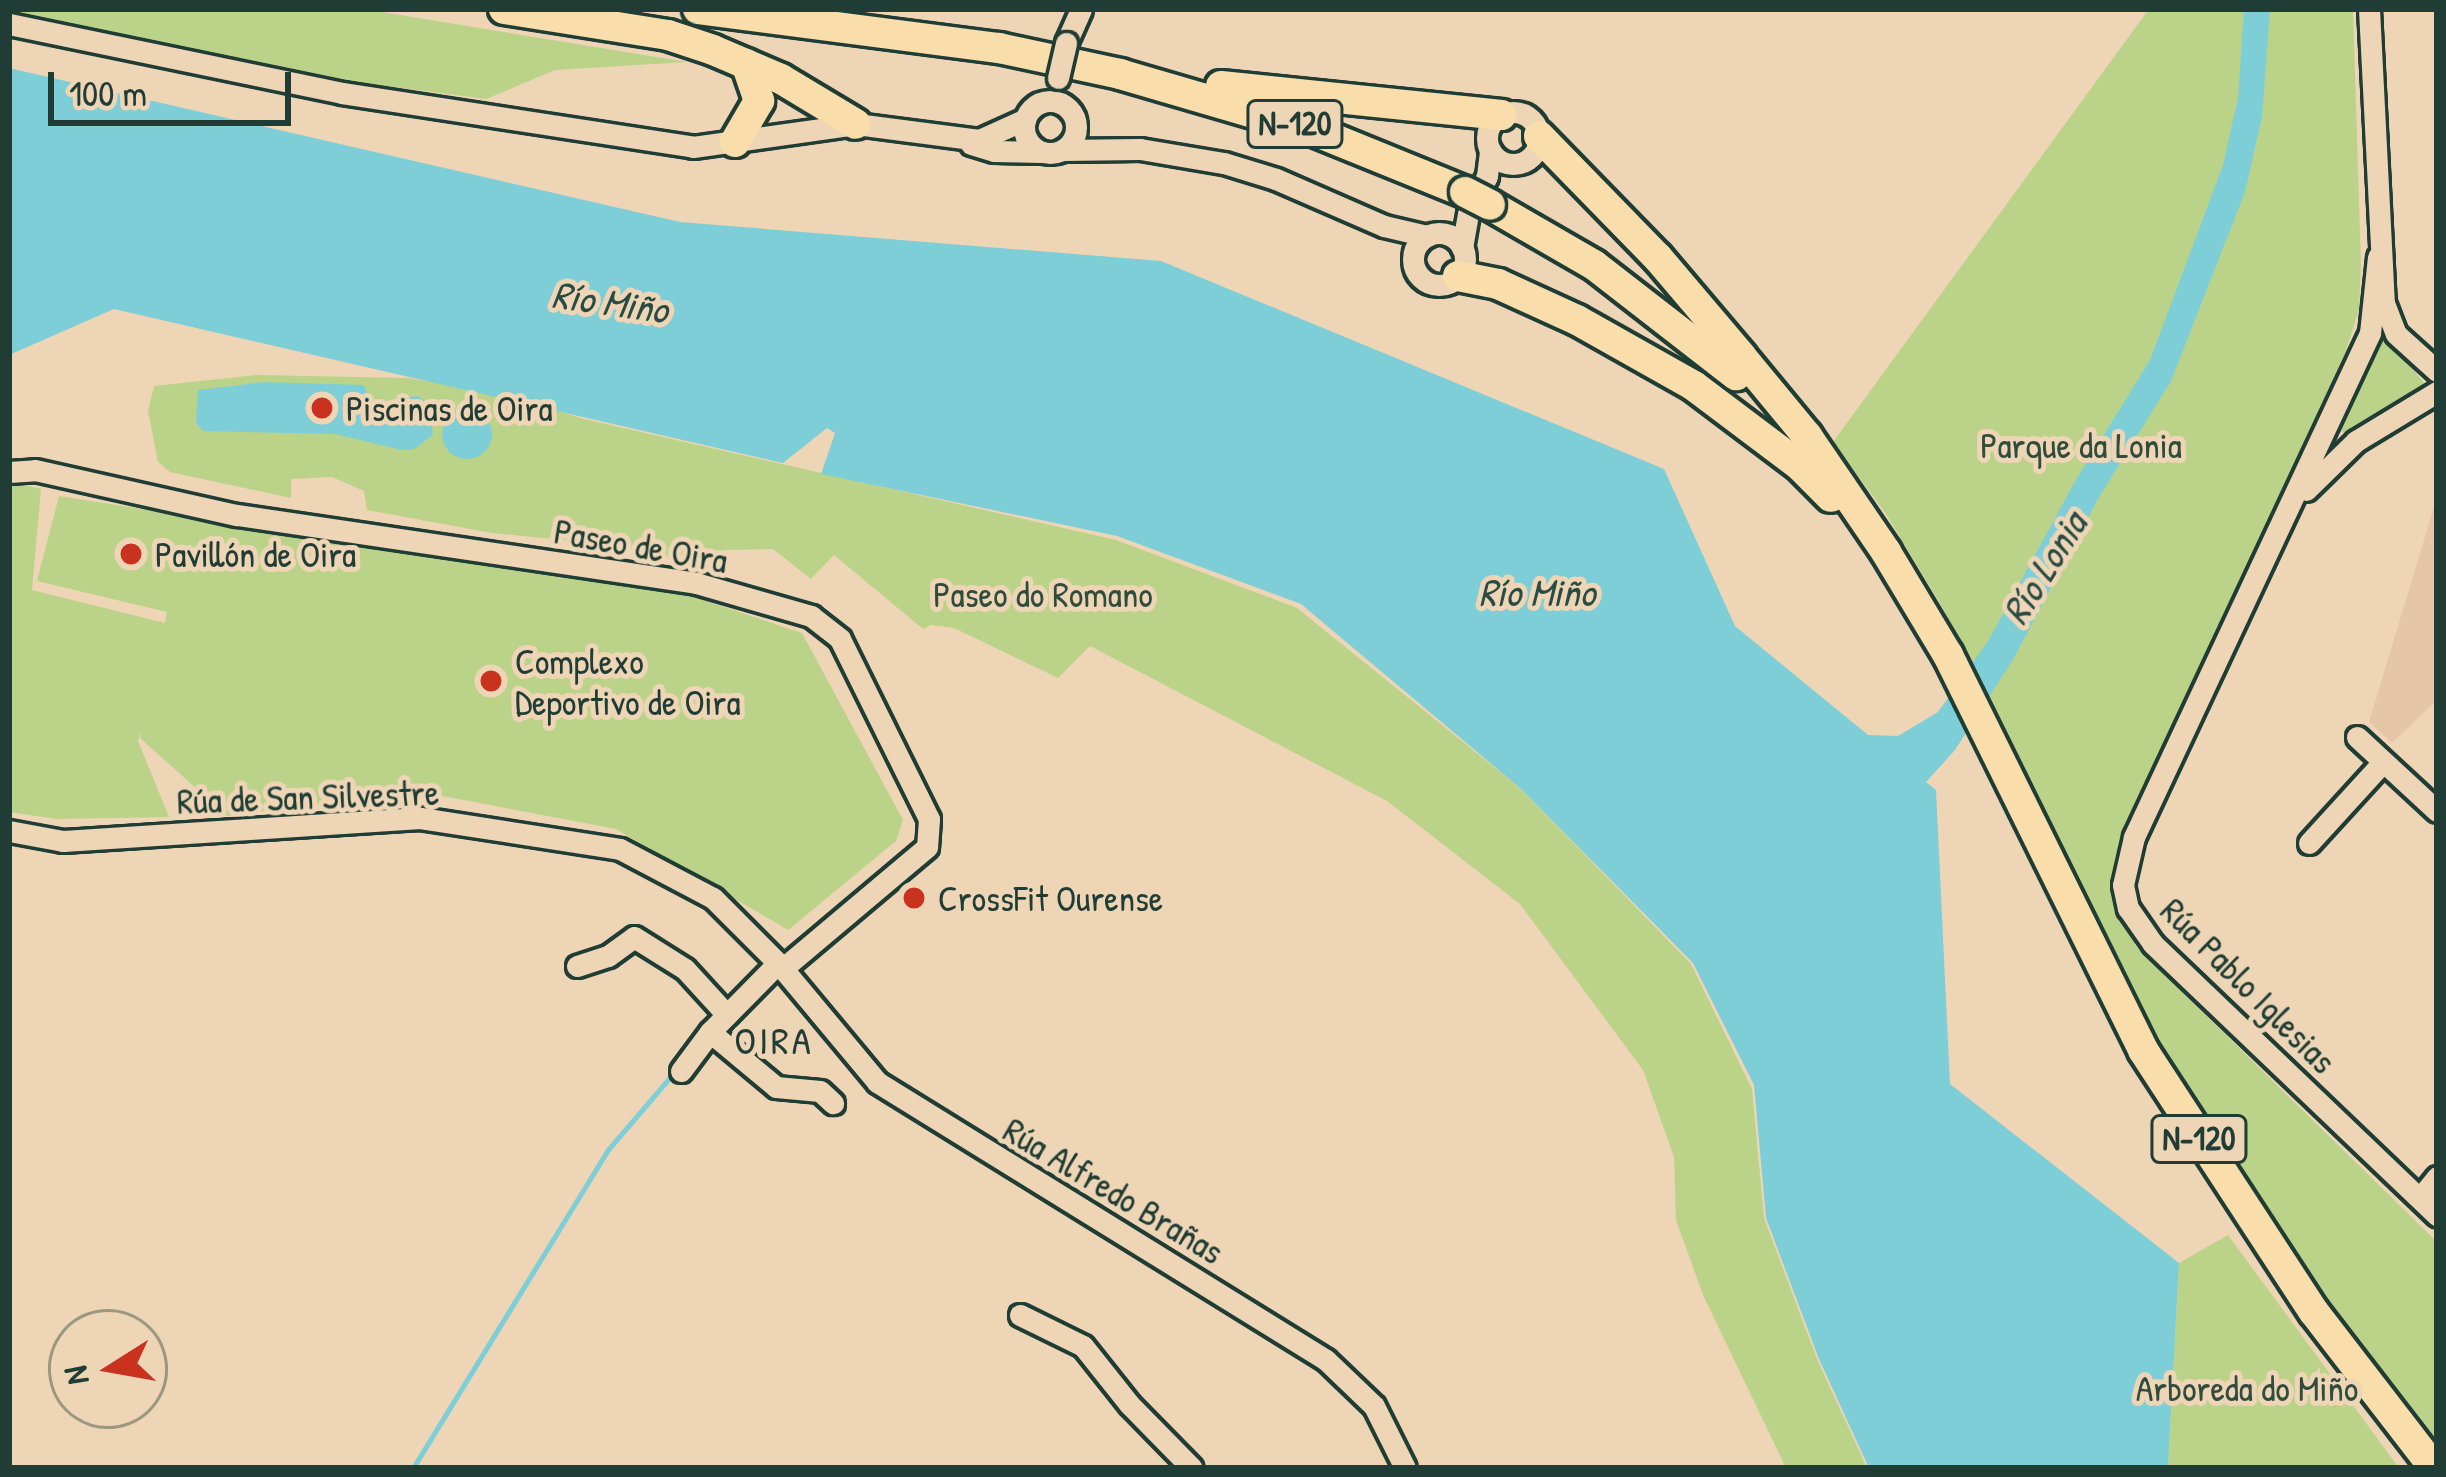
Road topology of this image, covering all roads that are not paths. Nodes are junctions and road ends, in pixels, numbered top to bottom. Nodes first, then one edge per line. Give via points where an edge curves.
1 (504, 9) edge
2 (698, 9) edge
3 (1077, 9) edge
4 (2369, 9) edge
5 (9, 24) edge
6 (746, 64) junction
7 (1120, 74) junction
8 (1058, 78) junction
9 (1032, 111) junction
10 (1502, 115) junction
11 (1072, 117) junction
12 (856, 124) junction
13 (1539, 136) junction
14 (953, 137) junction
15 (735, 142) junction
16 (1139, 149) junction
17 (1490, 149) junction
18 (1052, 151) junction
19 (1515, 164) junction
20 (1478, 197) junction
21 (1348, 211) junction
22 (1432, 234) junction
23 (2378, 257) junction
24 (1413, 261) junction
25 (1460, 262) junction
26 (2437, 371) edge
27 (2437, 392) edge
28 (2328, 421) junction
29 (2356, 441) junction
30 (9, 472) edge
31 (1838, 484) junction
32 (2294, 504) junction
33 (1886, 552) junction
34 (2357, 737) dead end
35 (2383, 761) junction
36 (2437, 812) edge
37 (9, 831) edge
38 (2309, 843) dead end
39 (577, 965) dead end
40 (780, 966) junction
41 (727, 1015) junction
42 (710, 1032) junction
43 (681, 1071) dead end
44 (833, 1103) dead end
45 (2437, 1177) edge
46 (2420, 1198) junction
47 (2437, 1215) edge
48 (1020, 1316) dead end
49 (1192, 1468) edge
50 (1405, 1468) edge
51 (2434, 1468) edge

1 - 6 highway via 668,35
2 - 7 highway, N-120 via 999,48
3 - 8 street, bridge
4 - 23 street
5 - 15 street via 500,119 693,147
6 - 12 highway
6 - 15 highway via 759,100
7 - 10 highway
7 - 20 highway, N-120 via 1312,130
8 - 9 street
8 - 11 street
9 - 11 street via 1054,101
9 - 14 street via 994,136
9 - 18 street via 1029,142
10 - 13 street via 1526,116
10 - 17 street via 1488,134
11 - 16 street
11 - 18 street via 1073,140
12 - 14 street
12 - 15 street
13 - 19 street via 1535,152
13 - 31 highway via 1658,258
14 - 18 street via 994,151
16 - 18 street
16 - 21 street via 1253,170
17 - 19 street
17 - 20 street
19 - 20 street
20 - 22 street
20 - 25 street
20 - 31 highway, N-120 via 1667,317 1770,408
21 - 22 street via 1405,233
21 - 24 street
22 - 24 street
22 - 25 street via 1452,236
23 - 26 street via 2396,334
23 - 28 street, Rúa Pablo Iglesias via 2370,333
24 - 25 street via 1435,285
25 - 33 highway via 1694,386 1799,465
27 - 29 street, Rúa Pablo Iglesias
28 - 29 street via 2334,435
28 - 32 street, Rúa Pablo Iglesias
29 - 32 street, Rúa Pablo Iglesias
30 - 40 street, Paseo de Oira via 35,470 237,515 696,583 811,616 840,639 928,819 927,848
31 - 33 highway, N-120
32 - 46 street, Rúa Pablo Iglesias via 2134,838 2125,895 2153,944
33 - 51 highway, N-120 via 1948,655 2154,1067 2289,1277
34 - 35 street
35 - 36 street
35 - 38 street
37 - 40 street, Rúa de San Silvestre via 63,841 420,818 620,849 713,898
39 - 41 street via 634,937 685,969
40 - 41 street, Paseo de Oira
40 - 50 street, Rúa Alfredo Brañas via 865,1071 894,1094 1326,1360 1374,1406
41 - 42 street, Paseo de Oira
42 - 43 street, Paseo de Oira
42 - 44 street via 776,1087 820,1091
45 - 46 street
46 - 47 street, Rúa Pablo Iglesias
48 - 49 street via 1083,1346

